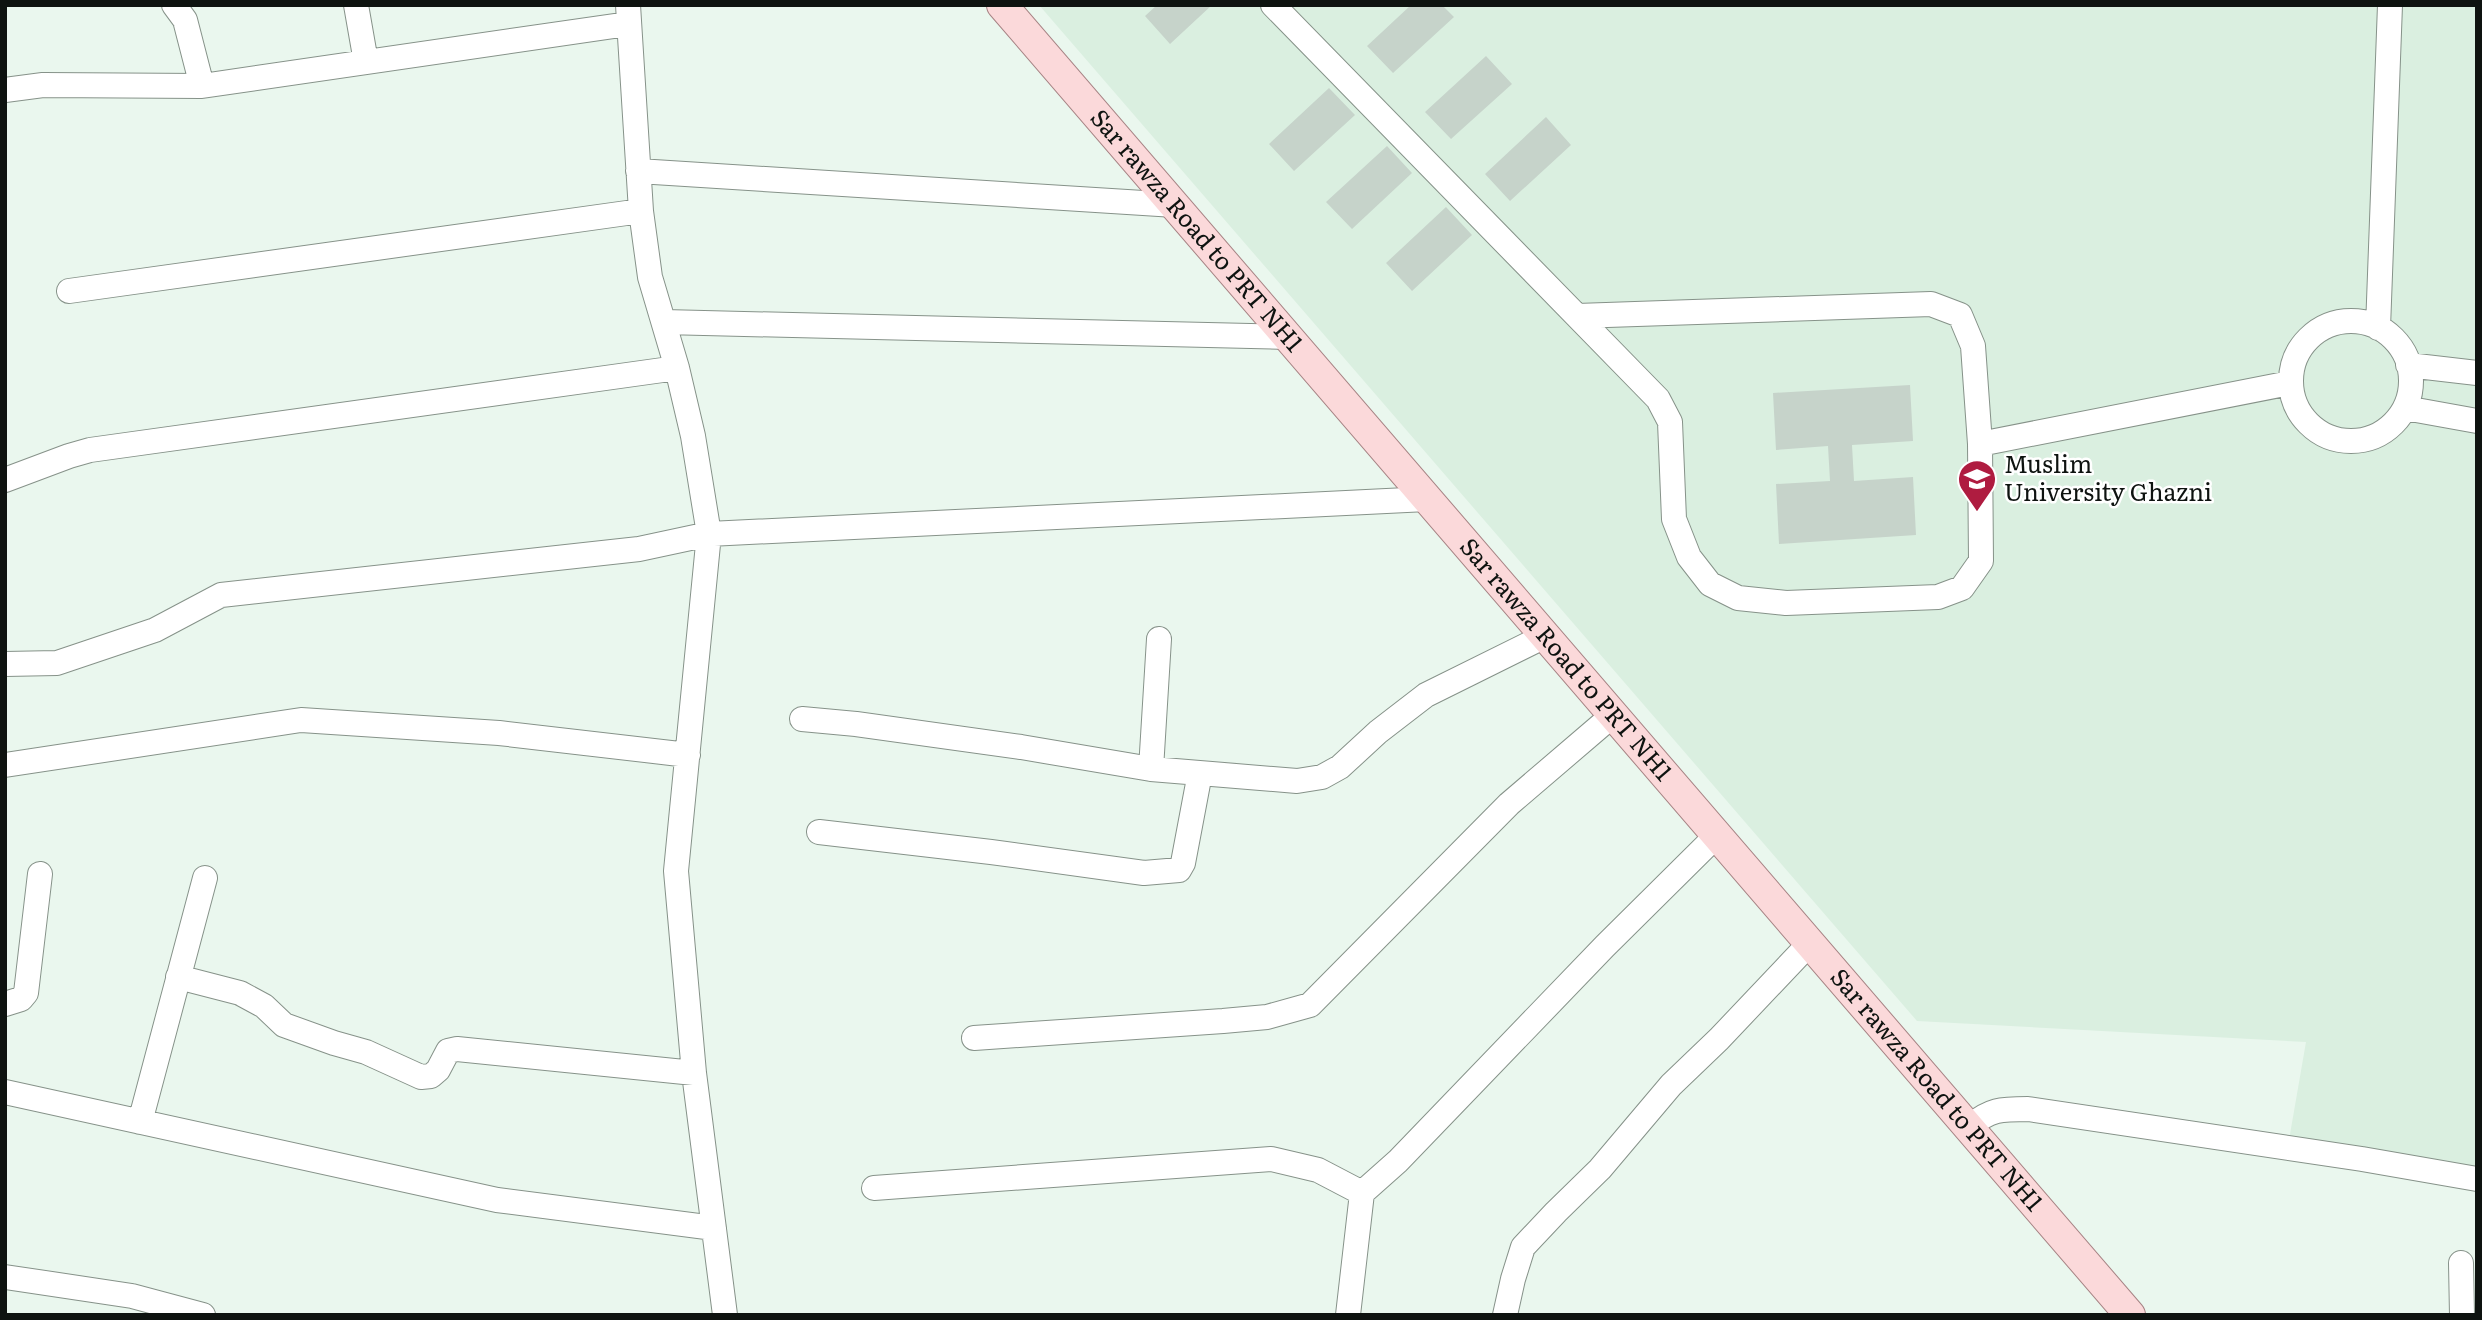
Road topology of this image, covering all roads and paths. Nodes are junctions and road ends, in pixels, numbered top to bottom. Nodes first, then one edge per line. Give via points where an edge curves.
1 (174, 5) edge
2 (356, 5) edge
3 (1002, 5) edge
4 (2390, 5) edge
5 (1286, 10) edge
6 (628, 15) edge
7 (366, 62) junction
8 (202, 86) junction
9 (5, 90) edge
10 (638, 171) junction
11 (1175, 205) junction
12 (641, 211) junction
13 (69, 291) dead end
14 (1577, 316) junction
15 (664, 322) junction
16 (2378, 328) junction
17 (1288, 337) junction
18 (2408, 365) junction
19 (677, 368) junction
20 (2477, 373) edge
21 (2290, 383) junction
22 (2405, 408) junction
23 (2477, 421) edge
24 (1980, 444) junction
25 (5, 480) edge
26 (1427, 499) junction
27 (709, 534) junction
28 (1545, 636) junction
29 (1159, 639) dead end
30 (5, 664) edge
31 (1613, 715) junction
32 (803, 719) dead end
33 (688, 755) junction
34 (5, 765) edge
35 (1151, 769) junction
36 (1200, 773) junction
37 (819, 832) dead end
38 (1717, 835) junction
39 (40, 874) dead end
40 (205, 878) dead end
41 (1810, 943) junction
42 (178, 977) junction
43 (5, 1004) edge
44 (974, 1038) dead end
45 (694, 1073) junction
46 (5, 1092) edge
47 (141, 1122) junction
48 (1969, 1127) junction
49 (2477, 1179) edge
50 (874, 1188) dead end
51 (1362, 1193) junction
52 (714, 1228) junction
53 (2461, 1263) dead end
54 (5, 1277) edge
55 (203, 1315) edge
56 (725, 1315) edge
57 (1348, 1315) edge
58 (1505, 1315) edge
59 (2130, 1315) edge
60 (2462, 1315) edge

1 - 8 street via 185,20
2 - 7 street
3 - 11 main road, Sar rawza Road to PRT NH1
4 - 16 street
5 - 14 street
6 - 7 street
6 - 10 street
7 - 8 street
8 - 9 street via 43,85
10 - 11 street
10 - 12 street
11 - 17 main road, Sar rawza Road to PRT NH1
12 - 13 street
12 - 15 street via 650,276
14 - 24 street via 1931,304 1961,315 1973,346
14 - 24 street via 1658,399 1670,422 1674,519 1689,557 1710,584 1738,598 1786,603 1938,597 1962,589 1981,561
15 - 17 street
15 - 19 street
16 - 18 street via 2391,337
16 - 21 street via 2356,321 2319,330 2303,344 2293,362
17 - 26 main road, Sar rawza Road to PRT NH1
18 - 20 street
18 - 22 street via 2410,389
19 - 25 street via 90,450
19 - 27 street
21 - 22 street via 2294,403 2305,421 2340,440 2378,435 2394,424
21 - 24 street
22 - 23 street
26 - 27 street
26 - 28 main road, Sar rawza Road to PRT NH1
27 - 30 street via 639,549 221,595 155,630 57,663
27 - 33 street
28 - 31 main road, Sar rawza Road to PRT NH1
28 - 36 street via 1426,695 1322,777 1297,781
29 - 35 street
31 - 38 main road, Sar rawza Road to PRT NH1
31 - 44 street via 1508,804 1310,1005 1267,1017
32 - 35 street
33 - 34 street via 499,733 302,720
33 - 45 street via 676,871
35 - 36 street
36 - 37 street via 1182,863 1170,873
38 - 41 main road, Sar rawza Road to PRT NH1
38 - 51 street
39 - 43 street via 26,993
40 - 42 street
41 - 48 main road, Sar rawza Road to PRT NH1
41 - 58 street via 1671,1085 1600,1170 1523,1247
42 - 45 street via 240,993 264,1006 284,1025 366,1052 421,1077 439,1070 448,1051 457,1049
42 - 47 street
45 - 52 street
46 - 47 street
47 - 52 street via 497,1200
48 - 49 street via 2000,1109 2028,1109
48 - 59 main road, Sar rawza Road to PRT NH1
50 - 51 street via 1271,1159 1318,1170
51 - 57 street
52 - 56 street
53 - 60 street
54 - 55 street via 132,1296

